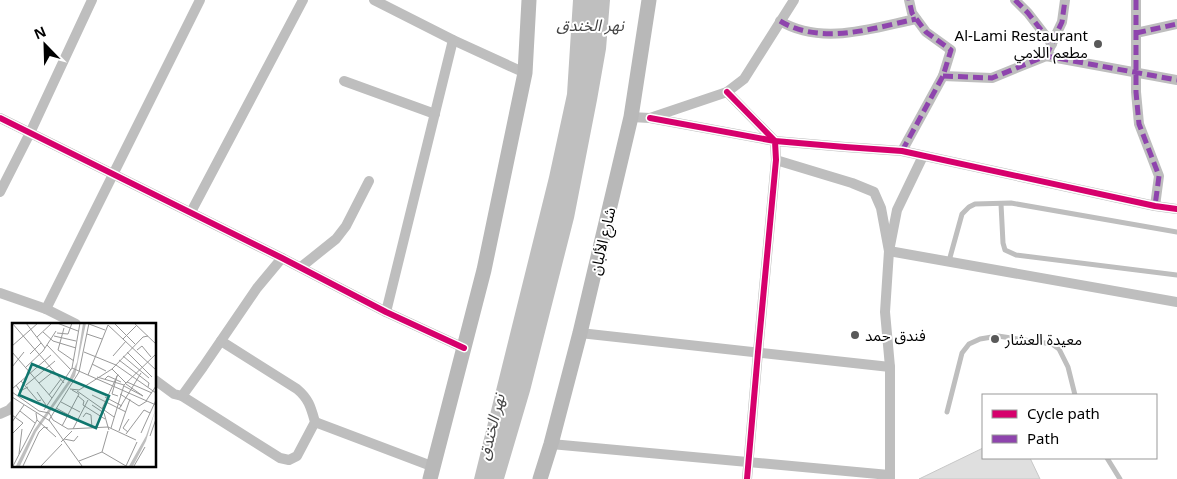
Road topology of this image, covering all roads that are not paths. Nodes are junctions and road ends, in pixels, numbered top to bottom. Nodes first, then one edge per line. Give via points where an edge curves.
1 (92, 0) edge
2 (200, 0) edge
3 (303, 0) edge
4 (374, 0) edge
5 (529, 0) edge
6 (649, 0) edge
7 (794, 0) edge
8 (910, 0) edge
9 (1015, 0) edge
10 (1065, 0) edge
11 (1136, 0) edge
12 (390, 3) edge
13 (916, 19) junction
14 (780, 21) junction
15 (1177, 24) edge
16 (1136, 33) junction
17 (454, 40) junction
18 (1052, 44) junction
19 (1046, 56) junction
20 (1136, 72) junction
21 (526, 74) junction
22 (943, 76) junction
23 (1177, 80) edge
24 (344, 81) dead end
25 (726, 92) junction
26 (435, 114) junction
27 (630, 117) junction
28 (0, 118) edge
29 (650, 118) junction
30 (30, 133) junction
31 (775, 141) junction
32 (902, 151) junction
33 (923, 156) junction
34 (776, 160) junction
35 (113, 174) junction
36 (369, 181) dead end
37 (0, 192) edge
38 (1001, 204) junction
39 (1156, 206) junction
40 (1177, 209) edge
41 (191, 212) junction
42 (1177, 232) edge
43 (889, 250) junction
44 (282, 258) junction
45 (950, 261) junction
46 (301, 267) junction
47 (1177, 275) edge
48 (0, 293) edge
49 (1177, 302) edge
50 (46, 309) junction
51 (386, 312) junction
52 (74, 323) edge
53 (580, 333) junction
54 (221, 341) junction
55 (464, 348) junction
56 (758, 352) junction
57 (890, 367) junction
58 (156, 381) edge
59 (1075, 394) edge
60 (182, 396) junction
61 (12, 406) edge
62 (947, 412) dead end
63 (0, 414) edge
64 (315, 422) junction
65 (551, 444) junction
66 (1108, 459) edge
67 (749, 462) junction
68 (432, 473) edge
69 (890, 477) edge
70 (540, 479) edge
71 (747, 479) edge
72 (1120, 479) edge

1 - 30 street
2 - 35 street
3 - 41 street
4 - 12 street
5 - 21 main road
6 - 27 main road, شارع الألبان
7 - 14 street
8 - 13 street
9 - 18 street
10 - 18 street via 1062,22
11 - 16 street
12 - 17 street
13 - 14 street via 846,33 822,34
13 - 22 street via 926,32 951,50
14 - 25 street via 744,79
15 - 16 street
16 - 20 street
17 - 21 street
17 - 26 street
18 - 19 street
19 - 20 street
19 - 22 street via 992,78
20 - 23 street
20 - 39 street via 1139,124 1159,176
21 - 55 main road
22 - 32 street
24 - 26 street
25 - 29 street
25 - 31 street
26 - 51 street
27 - 29 street
27 - 53 main road, شارع الألبان
28 - 30 street
29 - 31 street
30 - 35 street
30 - 37 street
31 - 32 street
31 - 34 street
32 - 33 street
33 - 39 street
33 - 43 street via 897,210
34 - 43 street via 874,192 881,208
34 - 56 street
35 - 41 street
35 - 50 street
36 - 46 street via 336,239
38 - 42 lane via 1012,203
38 - 45 lane via 975,204 964,211
38 - 47 lane via 1005,250 1016,255
39 - 40 street
41 - 44 street
43 - 45 street
43 - 57 street via 885,312
44 - 46 street
44 - 54 street
45 - 49 street
46 - 51 street
48 - 50 street
50 - 52 street
51 - 55 street
53 - 56 street
53 - 65 main road, شارع الألبان
54 - 60 street
54 - 64 street via 297,389 305,396
55 - 68 main road
56 - 57 street
56 - 67 street
57 - 69 street
58 - 60 street
59 - 62 lane via 1068,367 1059,349 1052,344 998,336 969,344 962,353
60 - 64 street via 280,458 289,460 297,456
61 - 63 street
64 - 68 street
65 - 67 street
65 - 70 main road, شارع الألبان
66 - 72 lane
67 - 69 street
67 - 71 street

